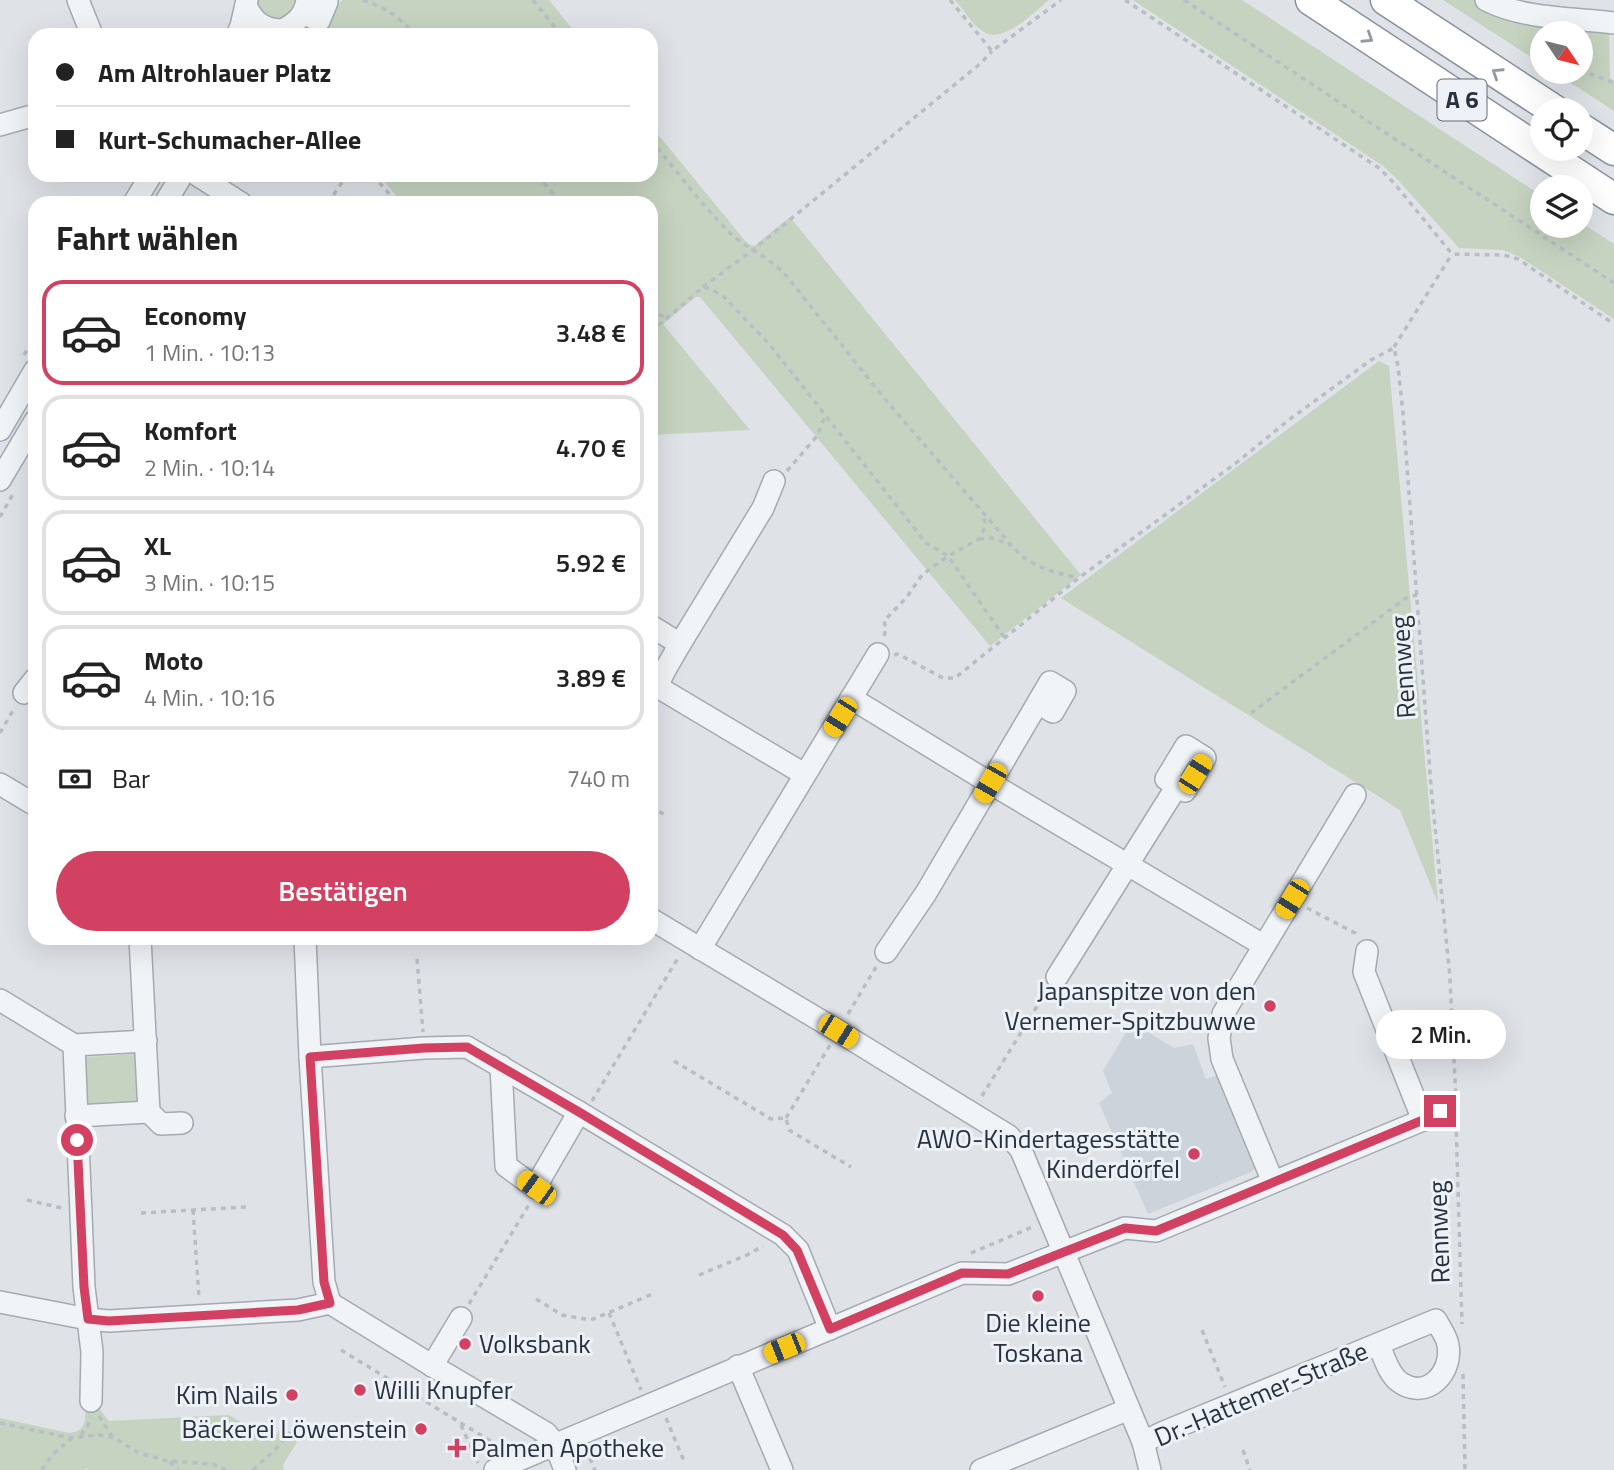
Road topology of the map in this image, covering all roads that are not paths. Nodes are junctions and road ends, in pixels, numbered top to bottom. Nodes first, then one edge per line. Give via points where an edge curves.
1 (78, 0) edge
2 (1311, 0) edge
3 (1386, 0) edge
4 (1486, 0) edge
5 (246, 3) edge
6 (313, 5) edge
7 (1614, 23) edge
8 (89, 28) edge
9 (240, 28) edge
10 (268, 28) edge
11 (287, 28) edge
12 (1535, 98) edge
13 (28, 117) edge
14 (0, 125) edge
15 (1593, 136) edge
16 (1614, 150) edge
17 (208, 182) edge
18 (231, 196) edge
19 (1614, 200) edge
20 (28, 382) edge
21 (0, 430) edge
22 (28, 433) edge
23 (0, 480) edge
24 (775, 481) road end
25 (658, 630) edge
26 (680, 644) junction
27 (878, 654) road end
28 (658, 680) edge
29 (658, 687) edge
30 (852, 698) junction
31 (1038, 703) dead end
32 (804, 774) junction
33 (990, 783) junction
34 (0, 784) edge
35 (1177, 786) dead end
36 (1355, 795) dead end
37 (28, 802) edge
38 (1127, 864) junction
39 (658, 923) edge
40 (140, 945) edge
41 (305, 945) edge
42 (694, 945) junction
43 (1263, 945) junction
44 (1367, 951) road end
45 (886, 952) dead end
46 (1057, 977) road end
47 (0, 1000) edge
48 (146, 1041) junction
49 (74, 1045) junction
50 (310, 1057) junction
51 (501, 1066) junction
52 (149, 1112) junction
53 (581, 1113) junction
54 (76, 1116) junction
55 (182, 1123) dead end
56 (1273, 1182) junction
57 (1064, 1252) junction
58 (0, 1302) edge
59 (330, 1303) junction
60 (461, 1318) road end
61 (88, 1319) junction
62 (830, 1329) junction
63 (1379, 1345) dead end
64 (432, 1366) junction
65 (738, 1366) junction
66 (95, 1409) road end
67 (1129, 1409) junction
68 (1143, 1443) junction
69 (555, 1444) junction
70 (495, 1470) edge
71 (565, 1470) edge
72 (782, 1470) edge
73 (981, 1470) edge
74 (1150, 1470) edge

1 - 8 street
2 -> 19 highway, A 6
12 -> 3 highway, A 6
4 - 7 street via 1534,14
5 - 9 street
5 - 10 street via 249,13
6 - 11 street
13 - 14 street
15 - 16 highway
17 - 18 street
20 - 21 street
22 - 23 street
24 - 26 street
25 - 26 street
26 - 28 street
27 - 30 street
29 - 32 street
30 - 32 street
30 - 33 street
31 - 33 street
32 - 42 street
33 - 38 street
33 - 45 street
34 - 37 street
35 - 38 street
36 - 43 street
38 - 43 street
38 - 46 street
39 - 42 street
40 - 48 street
41 - 50 street
42 - 57 street via 1009,1136 1021,1150
43 - 56 street via 1223,1014 1219,1038 1222,1059
44 - 56 street via 1364,972 1444,1112
47 - 49 street
48 - 49 street
48 - 52 street
49 - 54 street
50 - 51 street via 467,1047
50 - 59 street via 324,1282
51 - 53 street
51 - 53 street via 506,1166 536,1188
52 - 54 street
52 - 55 street via 161,1124
53 - 62 street via 783,1235 797,1250
54 - 61 street
56 - 57 street via 1156,1231 1125,1228
57 - 62 street via 1008,1274 962,1273
57 - 67 street
58 - 61 street
59 - 61 street via 298,1310
59 - 64 street
60 - 64 street
61 - 66 street
62 - 65 street
63 - 68 street, Dr.-Hattemer-Straße
64 - 69 street via 546,1433
65 - 69 street
65 - 72 street
67 - 68 street
67 - 73 street
68 - 74 street
69 - 70 street
69 - 71 street

